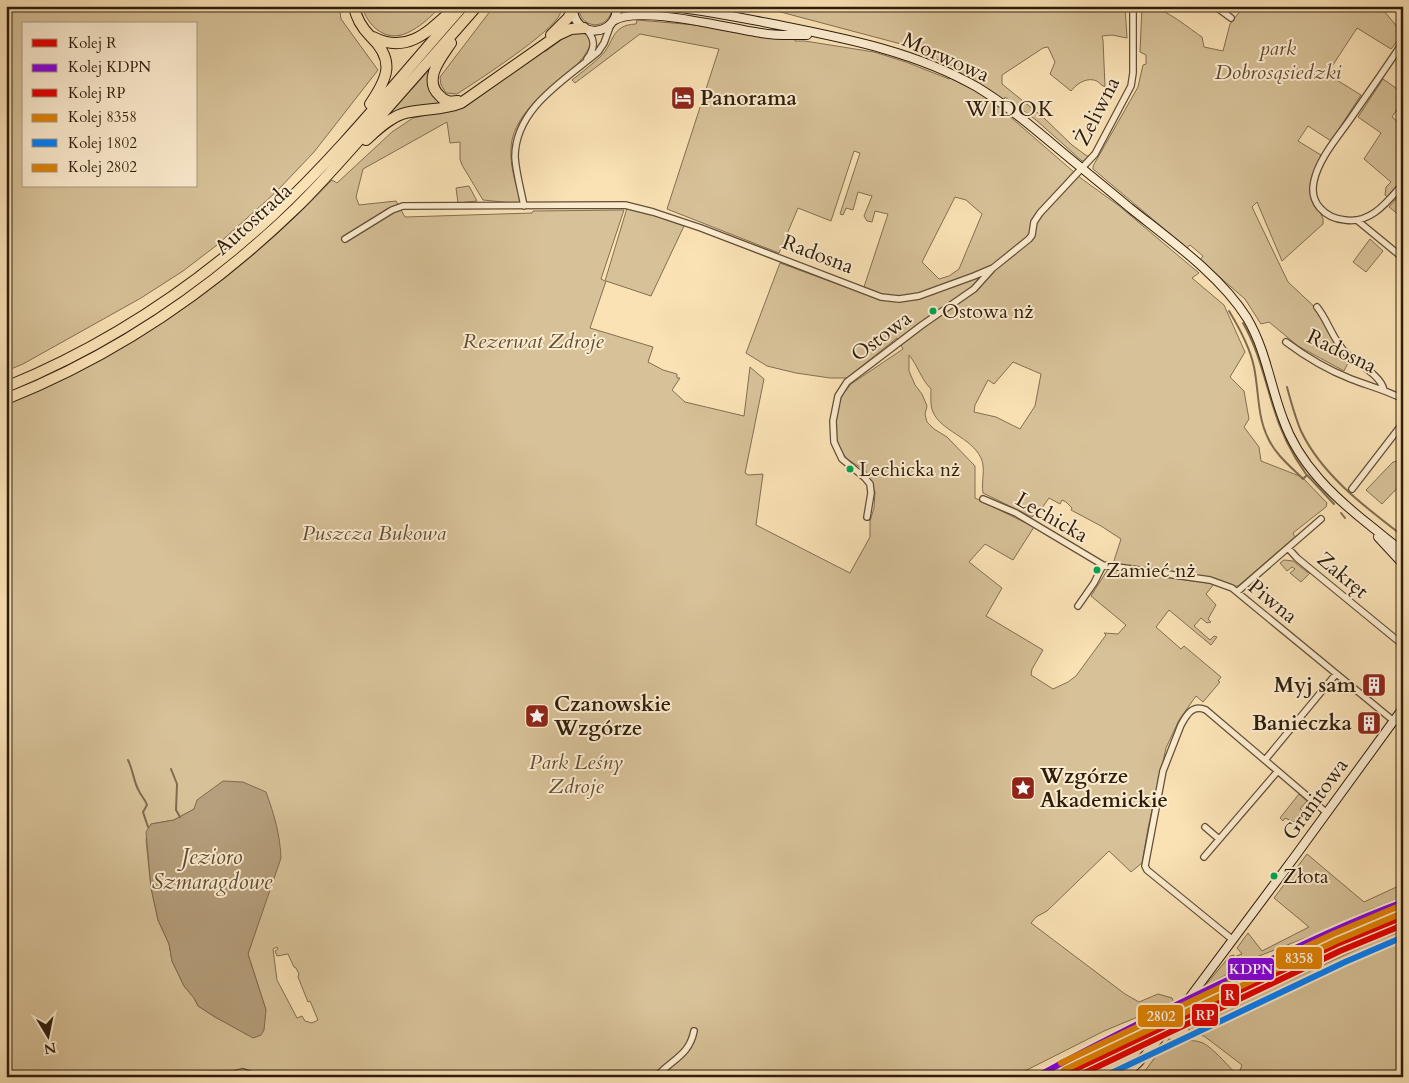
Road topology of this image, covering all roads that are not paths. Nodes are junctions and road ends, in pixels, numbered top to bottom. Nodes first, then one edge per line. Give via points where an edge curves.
1 (354, 6) edge
2 (456, 6) edge
3 (463, 6) edge
4 (477, 6) edge
5 (617, 6) edge
6 (662, 6) edge
7 (1133, 6) edge
8 (1215, 6) edge
9 (1400, 6) edge
10 (573, 8) edge
11 (1403, 12) edge
12 (468, 16) junction
13 (1231, 18) dead end
14 (612, 22) junction
15 (584, 28) junction
16 (368, 34) junction
17 (832, 37) junction
18 (1403, 42) edge
19 (536, 50) junction
20 (578, 68) junction
21 (468, 98) junction
22 (350, 134) junction
23 (1082, 168) junction
24 (326, 176) junction
25 (1403, 184) edge
26 (524, 206) junction
27 (1358, 221) junction
28 (344, 239) dead end
29 (1403, 258) edge
30 (993, 268) junction
31 (1317, 307) dead end
32 (141, 323) junction
33 (1286, 342) dead end
34 (6, 387) edge
35 (1384, 390) junction
36 (6, 399) edge
37 (1403, 399) edge
38 (1403, 423) edge
39 (1352, 489) dead end
40 (983, 499) dead end
41 (868, 517) dead end
42 (1360, 518) junction
43 (1322, 519) dead end
44 (1288, 548) junction
45 (1403, 551) edge
46 (1403, 564) edge
47 (1103, 565) junction
48 (1237, 592) junction
49 (1078, 606) dead end
50 (1403, 646) edge
51 (1336, 674) junction
52 (1403, 708) edge
53 (1394, 722) junction
54 (1265, 760) junction
55 (1277, 772) junction
56 (1326, 813) junction
57 (1205, 827) dead end
58 (1219, 839) junction
59 (1204, 857) dead end
60 (1233, 940) junction
61 (694, 1031) dead end
62 (186, 1075) dead end
63 (258, 1077) edge
64 (656, 1077) edge
65 (1123, 1077) edge

1 - 16 highway via 357,18
2 - 16 highway via 429,31 408,42 389,43
3 - 22 highway, Autostrada
4 - 12 highway, Autostrada
5 - 14 main road
6 - 17 main road, Morwowa via 706,11
7 - 23 street, Żeliwna via 1131,86 1095,154
8 - 13 street
9 - 11 street
10 - 15 main road via 576,21
10 - 19 highway via 568,18
12 - 21 highway via 437,66 432,80 434,90 444,100 454,102
12 - 24 highway, Autostrada
14 - 15 main road, Morwowa via 599,31
14 - 17 main road, Morwowa via 628,16 673,18 762,34
14 - 20 street via 602,48
15 - 19 highway via 568,30
15 - 20 street via 593,38 594,46
16 - 22 highway via 384,56 386,74 380,89
17 - 23 main road, Morwowa via 902,54 964,80 1010,110
18 - 27 street via 1321,163 1314,182 1316,203 1326,215
19 - 21 highway
20 - 26 street via 537,104 520,130 515,157
21 - 24 highway via 450,107 395,118
22 - 32 highway, Autostrada via 252,234
23 - 30 street, Radosna via 1040,213 1029,239
23 - 42 main road via 1204,270 1233,299 1253,329 1264,354 1282,418 1299,453 1322,483
24 - 32 highway, Autostrada via 244,255 199,290
25 - 27 street via 1380,208
26 - 28 street, Radosna via 403,206
26 - 30 street, Radosna via 625,205 644,209 890,299 930,293
27 - 29 street
30 - 41 street, Ostowa via 974,289 884,353 842,389 835,404 834,442 842,459 870,484
31 - 35 street via 1341,348 1380,381
32 - 34 highway, Autostrada via 123,328
32 - 36 highway, Autostrada via 129,337 80,365
33 - 35 street, Radosna via 1330,369
35 - 37 street, Radosna
38 - 39 street
40 - 47 street, Lechicka via 1033,523
42 - 45 main road
42 - 46 main road
43 - 44 street
44 - 48 street
44 - 50 street, Zakręt
47 - 48 street, Piwna via 1210,580
47 - 49 street
48 - 51 street, Piwna
51 - 53 street, Piwna
51 - 54 street
52 - 53 main road, Granitowa
53 - 56 main road, Granitowa
54 - 55 street
54 - 60 street via 1207,711 1198,707 1191,710 1181,725 1163,771 1145,866
55 - 56 street
55 - 58 street
56 - 60 main road, Granitowa
57 - 58 street
58 - 59 street
60 - 65 main road, Granitowa via 1145,1055
61 - 64 street via 686,1051
62 - 63 street via 243,1072

